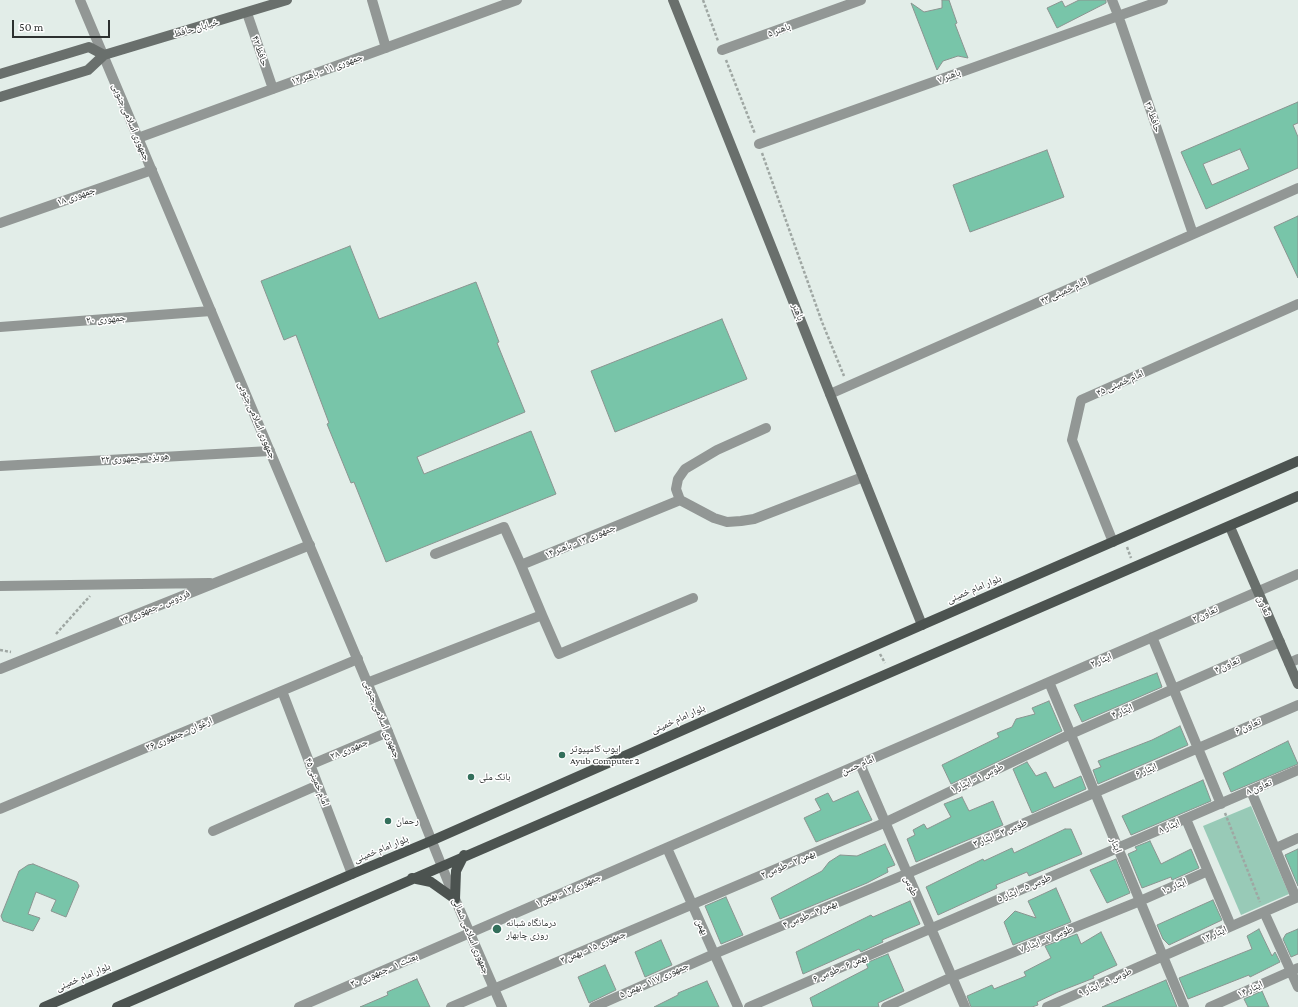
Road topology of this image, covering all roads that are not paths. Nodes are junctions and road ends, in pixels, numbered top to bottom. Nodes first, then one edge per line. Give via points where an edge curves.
1 (80, 0) edge
2 (287, 0) edge
3 (372, 0) edge
4 (517, 0) edge
5 (673, 0) edge
6 (861, 0) edge
7 (1112, 0) edge
8 (1163, 0) edge
9 (502, 2) edge
10 (247, 13) junction
11 (1118, 15) junction
12 (386, 48) junction
13 (722, 50) road end
14 (104, 55) junction
15 (0, 74) edge
16 (273, 89) junction
17 (0, 97) edge
18 (138, 138) junction
19 (759, 144) road end
20 (152, 170) junction
21 (1298, 188) edge
22 (0, 223) edge
23 (1193, 234) junction
24 (1298, 304) edge
25 (211, 311) junction
26 (0, 327) edge
27 (830, 394) junction
28 (766, 428) dead end
29 (270, 451) junction
30 (1298, 461) edge
31 (0, 466) edge
32 (863, 476) junction
33 (1298, 496) edge
34 (680, 500) junction
35 (1230, 527) junction
36 (1112, 542) junction
37 (310, 545) junction
38 (435, 554) dead end
39 (521, 565) junction
40 (1298, 574) edge
41 (216, 583) junction
42 (0, 586) edge
43 (1258, 592) junction
44 (693, 598) dead end
45 (542, 615) junction
46 (922, 625) junction
47 (1152, 637) junction
48 (1280, 642) junction
49 (358, 660) junction
50 (1293, 661) edge
51 (0, 669) edge
52 (1049, 682) junction
53 (367, 683) junction
54 (1298, 684) edge
55 (1174, 689) junction
56 (282, 691) junction
57 (1298, 705) edge
58 (388, 732) junction
59 (1071, 734) junction
60 (1198, 748) junction
61 (860, 764) junction
62 (310, 765) junction
63 (1298, 770) edge
64 (318, 785) junction
65 (1251, 791) junction
66 (1095, 792) junction
67 (1221, 804) junction
68 (0, 809) edge
69 (1186, 819) junction
70 (884, 823) junction
71 (213, 831) dead end
72 (1298, 838) edge
73 (431, 841) junction
74 (667, 848) junction
75 (1118, 848) junction
76 (1276, 848) junction
77 (464, 855) junction
78 (441, 865) junction
79 (1208, 871) junction
80 (352, 874) junction
81 (906, 874) junction
82 (412, 878) junction
83 (1297, 897) edge
84 (455, 900) junction
85 (1140, 901) junction
86 (692, 906) junction
87 (1264, 912) junction
88 (1231, 926) junction
89 (930, 929) junction
90 (470, 933) junction
91 (714, 954) junction
92 (1163, 956) junction
93 (1294, 969) edge
94 (952, 977) junction
95 (1298, 987) edge
96 (494, 988) junction
97 (44, 1007) edge
98 (117, 1007) edge
99 (298, 1007) edge
100 (451, 1007) edge
101 (502, 1007) edge
102 (594, 1007) edge
103 (738, 1007) edge
104 (749, 1007) edge
105 (886, 1007) edge
106 (965, 1007) edge
107 (1047, 1007) edge
108 (1184, 1007) edge
109 (1210, 1007) edge

1 - 14 street, جمهوری اسلامی جنوبی
2 - 10 main road, خیابان حافظ
3 - 12 street
4 - 9 street, جمهوری ۱۱ - باهنر ۱۲
5 - 27 main road, باهنر
6 - 13 street, باهنر ۵
7 - 11 street, حافظ ۳۶
8 - 11 street, باهنر ۷
9 - 12 street, جمهوری ۱۱ - باهنر ۱۲
10 - 14 main road, خیابان حافظ
10 - 16 street, حافظ ۴۲
11 - 19 street, باهنر ۷
11 - 23 street, حافظ ۳۶
12 - 16 street, جمهوری ۱۱ - باهنر ۱۲
14 - 15 main road via 89,47
14 - 17 main road, خیابان حافظ via 88,70
14 - 18 street, جمهوری اسلامی جنوبی
16 - 18 street, جمهوری ۱۱ - باهنر ۱۲
18 - 20 street, جمهوری اسلامی جنوبی
20 - 22 street, جمهوری ۱۸
20 - 25 street, جمهوری اسلامی جنوبی
21 - 23 street, امام خمینی ۴۳
23 - 27 street, امام خمینی ۴۳
24 - 36 street, امام خمینی ۴۵ via 1081,400 1072,440
25 - 26 street, جمهوری ۲۰
25 - 29 street, جمهوری اسلامی جنوبی
27 - 32 main road, باهنر
28 - 34 street via 717,450 685,469 678,479 676,489
29 - 31 street, هویزه - جمهوری ۲۲
29 - 37 street, جمهوری اسلامی جنوبی
30 - 36 main road, بلوار امام خمینی
32 - 34 street via 754,519 741,521 727,522 714,518
32 - 46 main road, باهنر
33 - 35 main road
34 - 39 street, جمهوری ۱۳ - باهنر ۱۴
35 - 43 main road, تعاون
35 - 77 main road
36 - 46 main road, بلوار امام خمینی
37 - 41 street, فردوس - جمهوری ۲۴
37 - 49 street, جمهوری اسلامی جنوبی
38 - 39 street via 504,526
39 - 45 street
40 - 43 street, تعاون ۲
41 - 42 street
41 - 51 street, فردوس - جمهوری ۲۴
43 - 47 street, تعاون ۲
43 - 48 main road, تعاون
44 - 45 street via 559,654
45 - 53 street
46 - 73 main road, بلوار امام خمینی
47 - 52 street, ایثار ۲
47 - 55 street
48 - 50 main road, تعاون
48 - 55 street, تعاون ۴
49 - 53 street, جمهوری اسلامی جنوبی
49 - 56 street, ارغوان - جمهوری ۲۶
50 - 54 main road, تعاون
52 - 59 street, ایثار
52 - 61 street, امام حسن
53 - 58 street, جمهوری اسلامی جنوبی
55 - 59 street, ایثار ۴
55 - 60 street
56 - 62 street, امام خمینی ۴۵
56 - 68 street, ارغوان - جمهوری ۲۶
57 - 60 street, تعاون ۶
58 - 62 street, جمهوری ۲۸
58 - 73 street, جمهوری اسلامی جنوبی
59 - 66 street, ایثار
59 - 70 street, طوس ۱ - ایثار ۱
60 - 66 street, ایثار ۶
60 - 67 street
61 - 70 street, طوس
61 - 74 street, امام حسن
62 - 64 street, امام خمینی ۴۵
63 - 65 street, تعاون ۸
64 - 71 street
64 - 80 street, امام خمینی ۴۵
65 - 67 street, تعاون ۸
65 - 76 street
66 - 75 street, ایثار
66 - 81 street, طوس ۳ - ایثار ۳
67 - 69 street, ایثار ۸
69 - 75 street, ایثار ۸
69 - 79 street
70 - 81 street, طوس
70 - 86 street, بهمن ۲ - طوس ۲
72 - 76 street
73 - 78 street, جمهوری اسلامی جنوبی
73 - 80 main road, بلوار امام خمینی
74 - 86 street, بهمن
74 - 90 street, جمهوری ۱۳ - بهمن ۱
75 - 85 street, ایثار
75 - 89 street, طوس ۵ - ایثار ۵
76 - 83 street
77 - 78 main road
77 - 84 main road via 456,871
78 - 82 main road
78 - 84 street, جمهوری اسلامی شمالی
79 - 85 street, ایثار ۱۰
79 - 88 street
80 - 97 main road, بلوار امام خمینی
81 - 89 street, طوس
81 - 91 street, بهمن ۴ - طوس ۴
82 - 84 main road via 431,882
82 - 98 main road
83 - 87 street, ایثار ۱۲
84 - 90 street, جمهوری اسلامی شمالی
85 - 92 street, ایثار
85 - 94 street, طوس ۷ - ایثار ۷
86 - 91 street, بهمن
86 - 96 street, جمهوری ۱۵ - بهمن ۳
87 - 88 street, ایثار ۱۲
87 - 93 street
88 - 92 street, ایثار ۱۲
89 - 94 street, طوس
89 - 104 street, بهمن ۶ - طوس ۶
90 - 96 street, جمهوری اسلامی شمالی
90 - 99 street, بعثت ۱ - جمهوری ۳۰
91 - 102 street, جمهوری ۱۱۷ - بهمن ۵
91 - 103 street, بهمن
92 - 107 street, طوس ۹ - ایثار ۹
92 - 108 street, ایثار
93 - 95 street
93 - 109 street, ایثار ۱۴
94 - 105 street, طوس ۷ - ایثار ۷
94 - 106 street, طوس
96 - 100 street, جمهوری ۱۵ - بهمن ۳
96 - 101 street, جمهوری اسلامی شمالی

